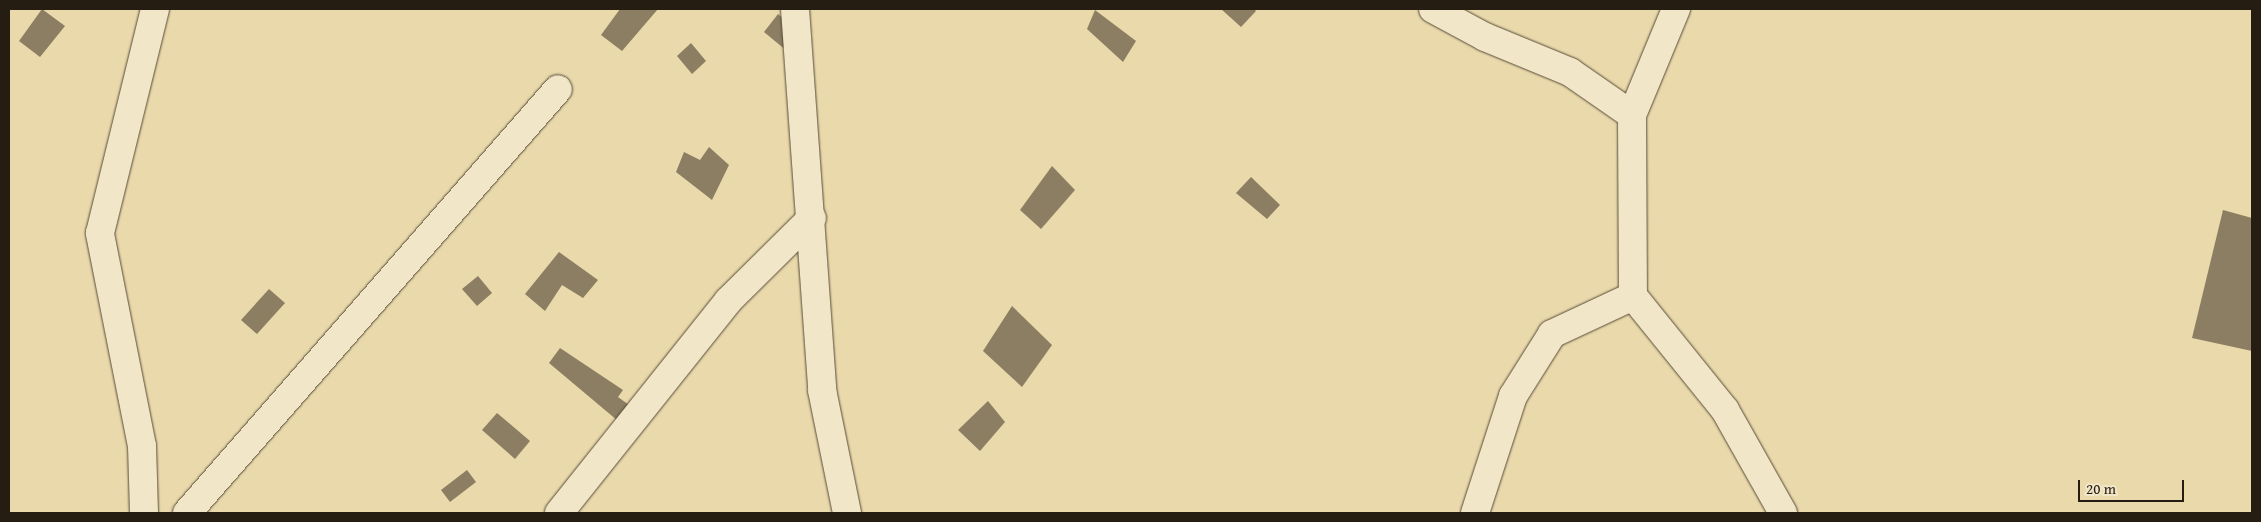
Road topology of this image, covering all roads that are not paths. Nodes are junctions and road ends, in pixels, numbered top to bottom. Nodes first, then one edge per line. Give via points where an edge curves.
1 (155, 9) edge
2 (795, 9) edge
3 (1433, 9) edge
4 (1676, 9) edge
5 (558, 89) dead end
6 (1632, 115) junction
7 (812, 218) junction
8 (1632, 296) junction
9 (144, 513) edge
10 (187, 513) edge
11 (559, 513) edge
12 (847, 513) edge
13 (1475, 513) edge
14 (1783, 513) edge

1 - 9 street via 100,233 142,446
2 - 7 street
3 - 6 street via 1485,37 1570,72
4 - 6 street
5 - 10 street
6 - 8 street
7 - 11 street via 728,301
7 - 12 street via 822,390
8 - 13 street via 1552,334 1513,396
8 - 14 street via 1724,410

